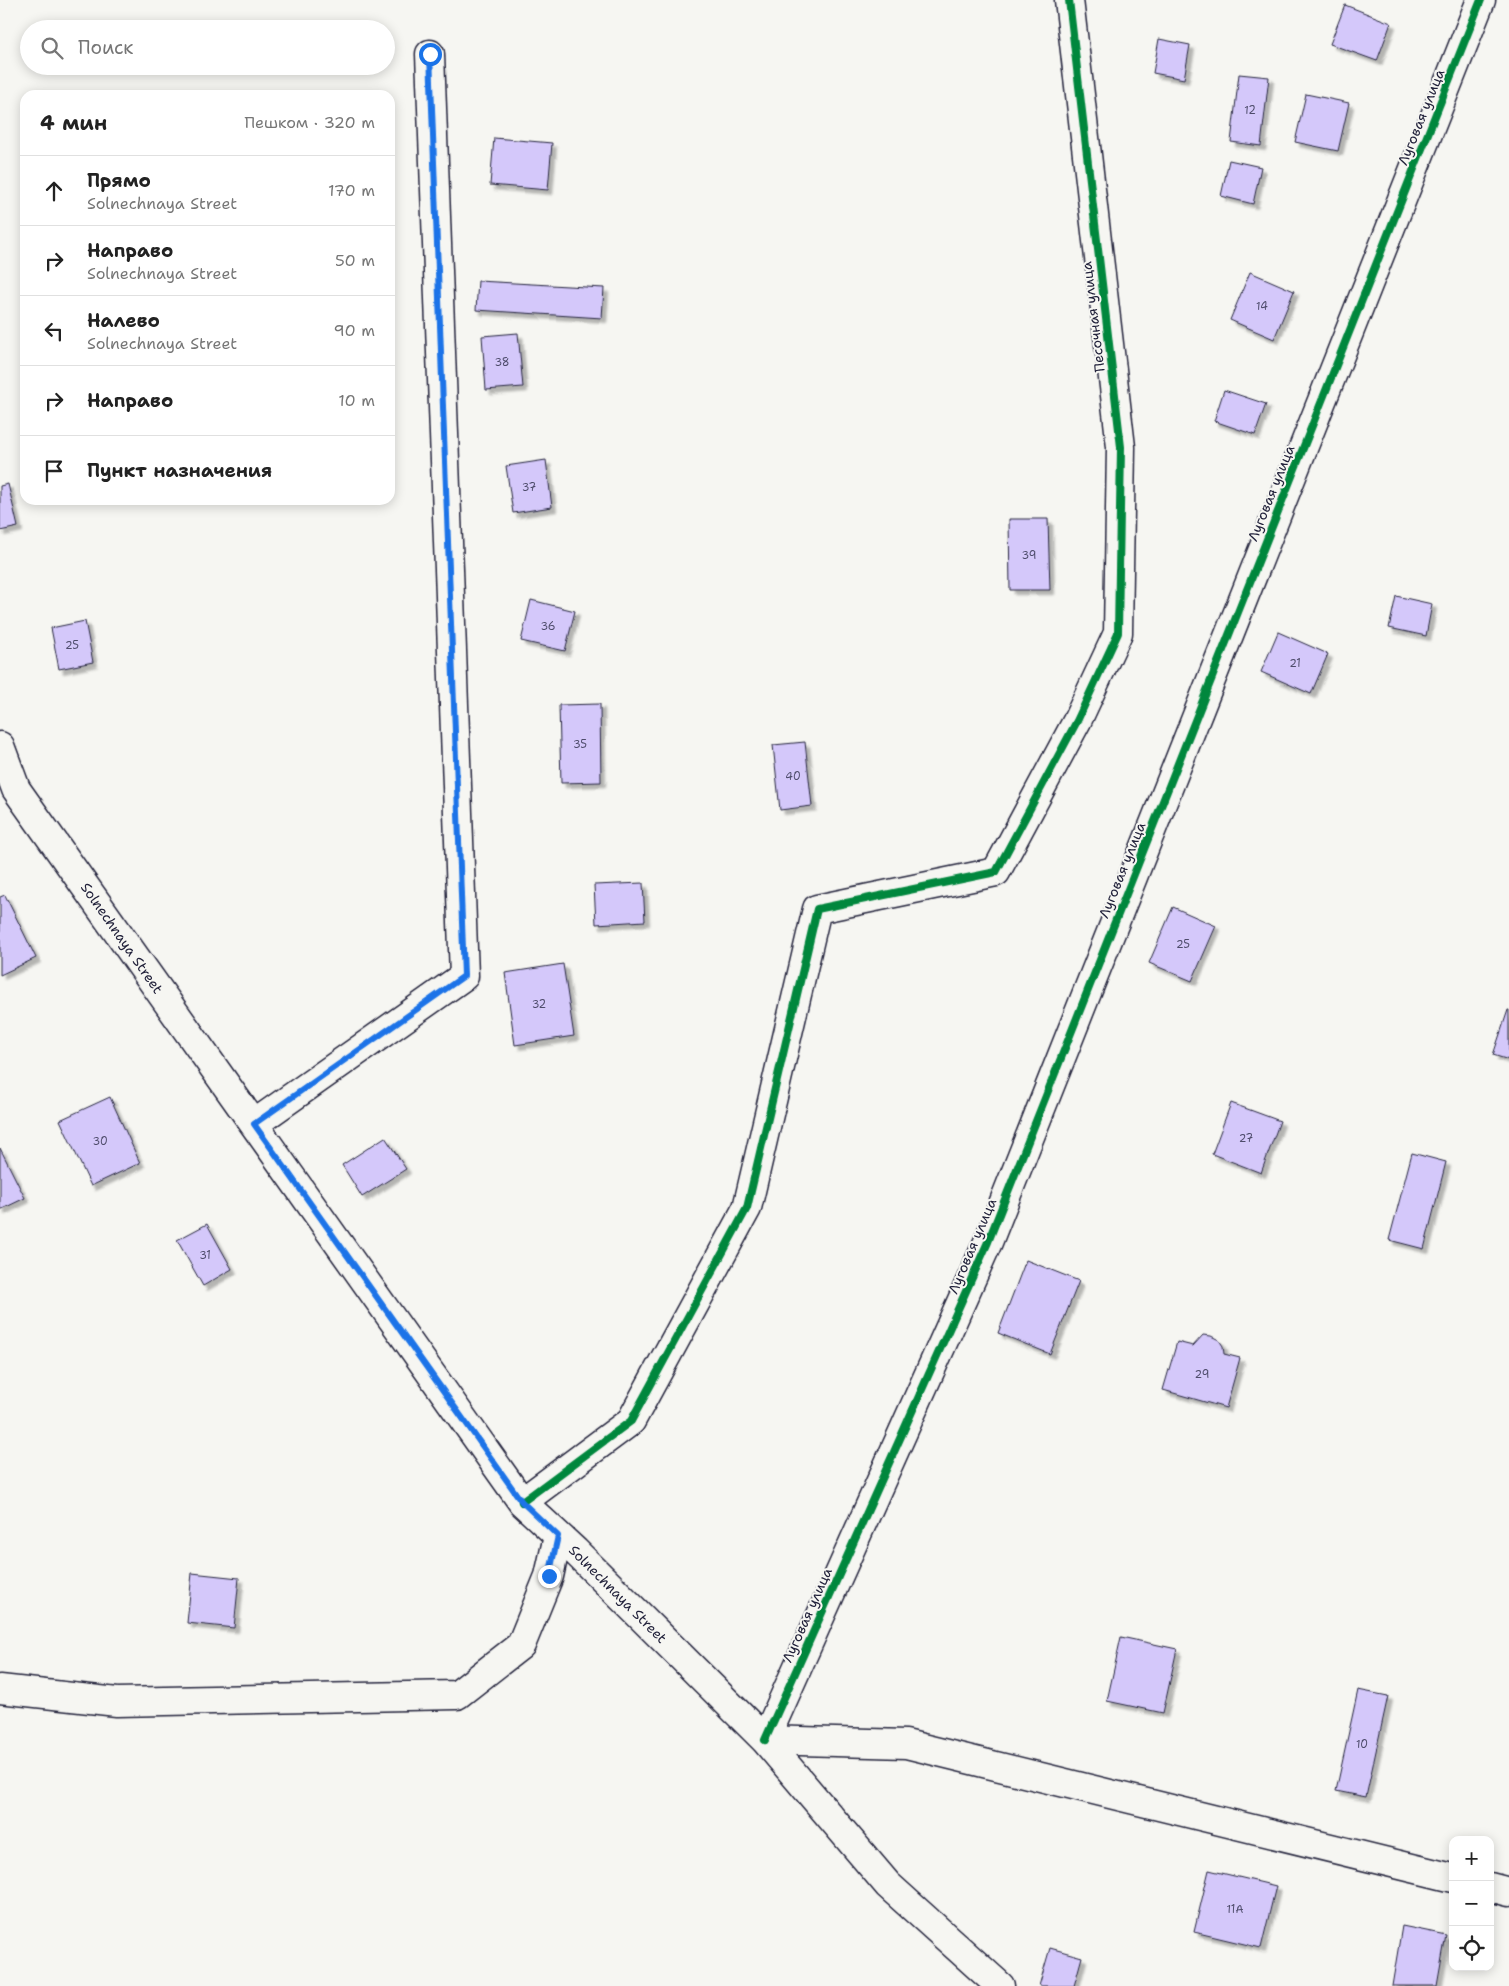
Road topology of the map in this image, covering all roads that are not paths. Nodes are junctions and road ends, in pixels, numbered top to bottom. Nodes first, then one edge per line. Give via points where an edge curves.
1 (1069, 0) edge
2 (1481, 0) edge
3 (430, 54) dead end
4 (0, 746) edge
5 (254, 1124) junction
6 (522, 1502) junction
7 (558, 1536) junction
8 (0, 1689) edge
9 (765, 1740) junction
10 (1449, 1877) edge
11 (1494, 1888) edge
12 (1509, 1892) edge
13 (1000, 1986) edge

1 - 6 street, Песочная улица via 1121,447 1118,633 1076,721 996,872 817,909 747,1208 631,1421
2 - 9 street, Луговая улица via 988,1242
3 - 5 street via 464,976
4 - 5 street, Solnechnaya Street via 16,789
5 - 6 street, Solnechnaya Street
6 - 7 street, Solnechnaya Street
7 - 8 street via 549,1576 521,1645 457,1695 116,1702
7 - 9 street, Solnechnaya Street
9 - 10 street via 906,1744
9 - 13 street, Solnechnaya Street via 888,1885
11 - 12 street

